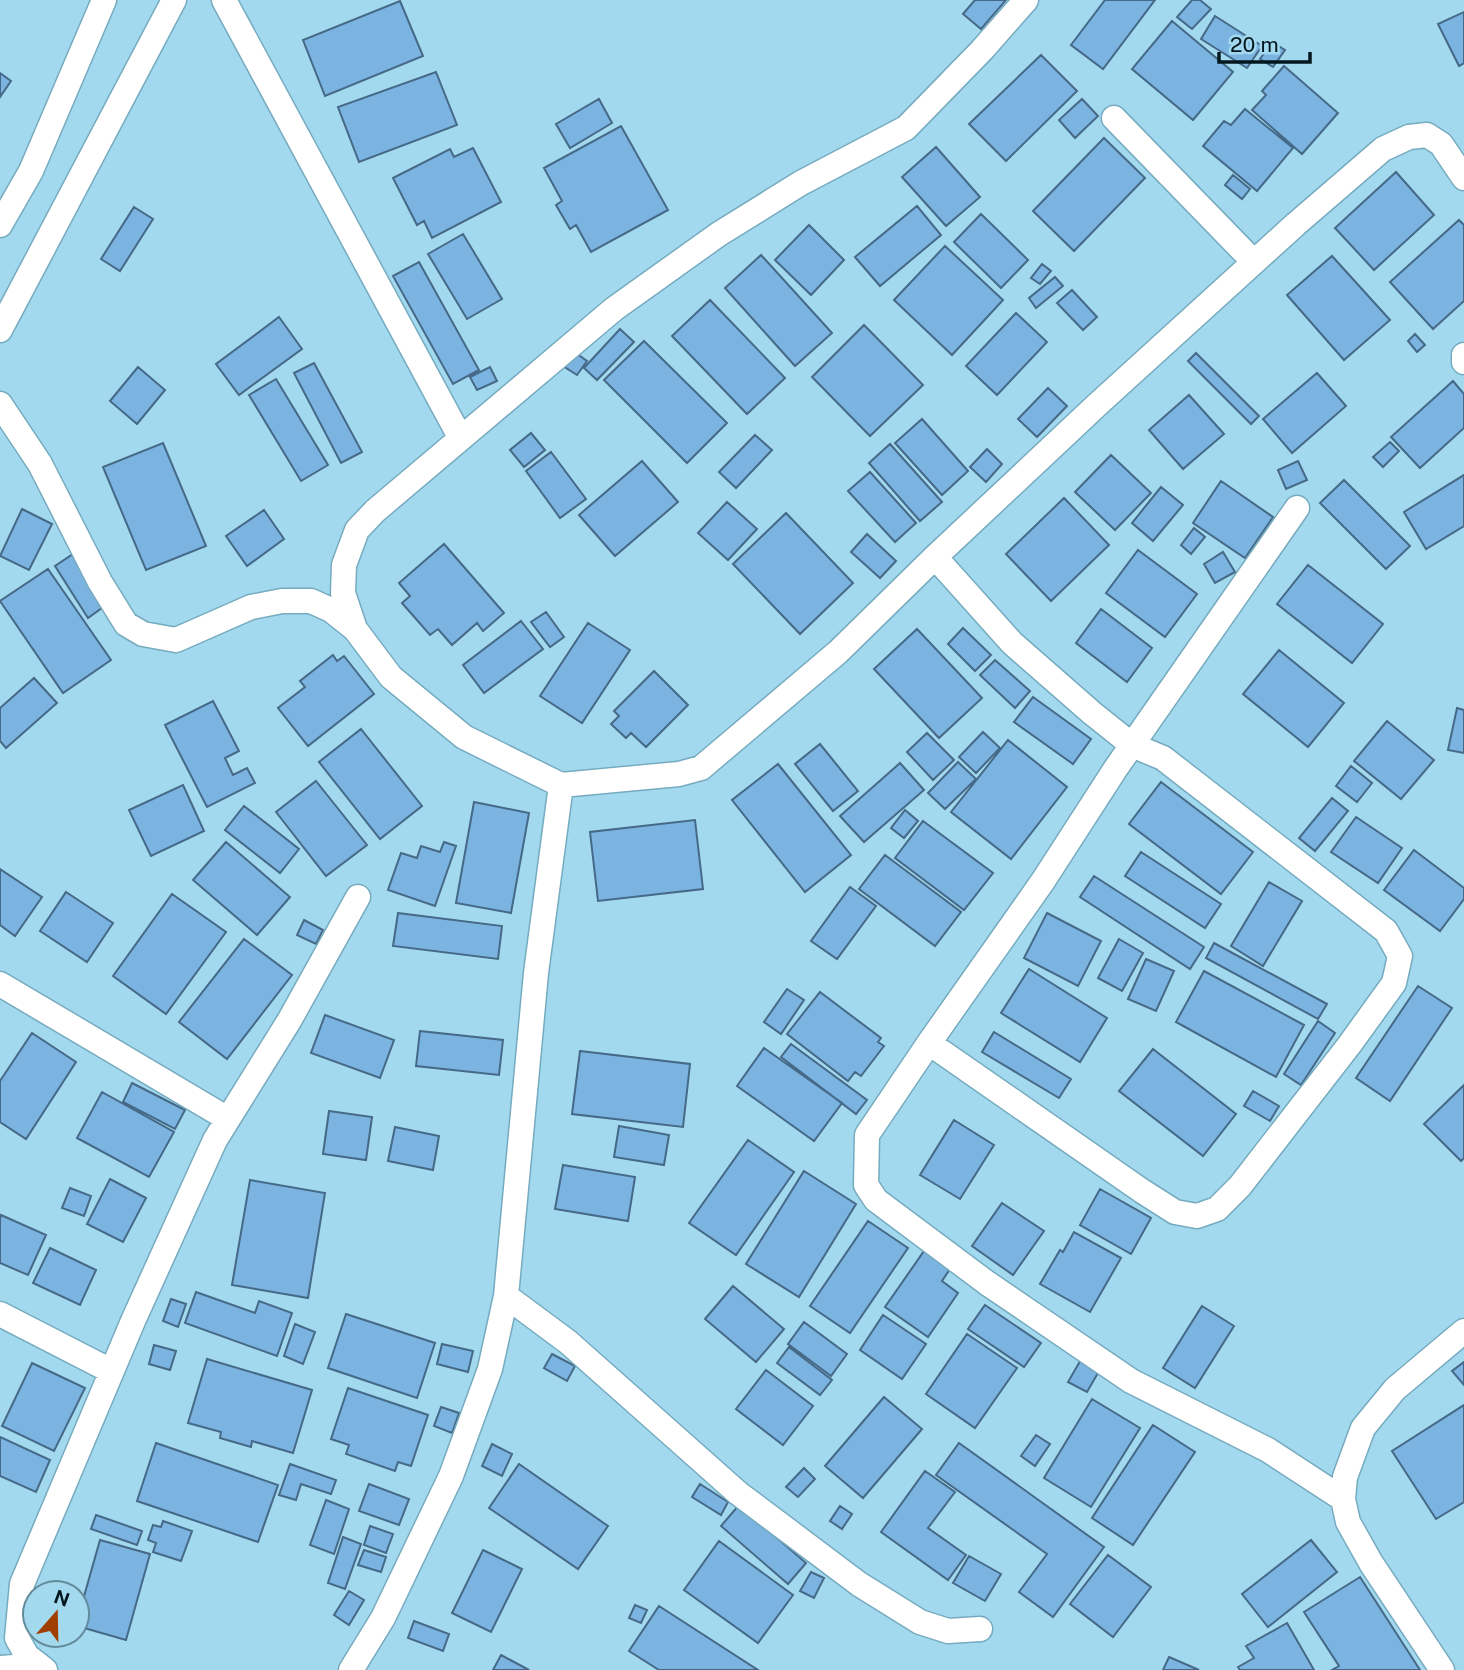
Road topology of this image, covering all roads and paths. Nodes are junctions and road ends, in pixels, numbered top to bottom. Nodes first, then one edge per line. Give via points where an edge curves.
1 (104, 0) edge
2 (174, 0) edge
3 (224, 0) edge
4 (1026, 0) edge
5 (1114, 118) dead end
6 (1464, 178) edge
7 (0, 225) edge
8 (1254, 262) junction
9 (0, 330) edge
10 (1464, 355) edge
11 (1464, 362) edge
12 (0, 404) edge
13 (460, 437) junction
14 (1297, 509) dead end
15 (935, 557) junction
16 (355, 629) junction
17 (1132, 745) junction
18 (561, 785) junction
19 (358, 897) dead end
20 (0, 984) edge
21 (929, 1043) junction
22 (228, 1119) junction
23 (506, 1296) junction
24 (0, 1314) edge
25 (1464, 1331) edge
26 (111, 1371) junction
27 (1343, 1499) junction
28 (980, 1629) dead end
29 (0, 1668) edge
30 (42, 1668) edge
31 (351, 1670) edge
32 (1442, 1670) edge

1 - 7 street via 31,171
2 - 9 street
3 - 13 street
4 - 13 street via 906,128 801,183 719,234 614,309
5 - 8 street
6 - 8 street via 1441,144 1427,135 1409,137 1383,149
8 - 15 street
10 - 11 street
12 - 16 street via 40,464 126,624 143,634 176,640 251,607 311,601
13 - 16 street via 357,530 344,565 343,593
14 - 17 street
15 - 17 street via 1012,643
15 - 18 street via 838,652 701,768
16 - 18 street via 391,677 464,737
17 - 21 street
17 - 21 street via 1163,758 1386,931 1400,956 1394,983 1240,1185 1216,1209 1197,1216 1175,1212 1142,1191
18 - 23 street via 536,973
19 - 22 street
20 - 22 street
21 - 27 street via 867,1135 866,1185 876,1200 1131,1381 1268,1450
22 - 26 street
23 - 28 street via 568,1342 738,1493 859,1584 920,1622 948,1631
23 - 31 street via 490,1369 451,1476 383,1618
24 - 26 street
25 - 27 street via 1395,1389 1363,1428 1345,1477
26 - 30 street via 22,1584 17,1638 27,1656
27 - 32 street via 1348,1522 1371,1563
29 - 30 street

